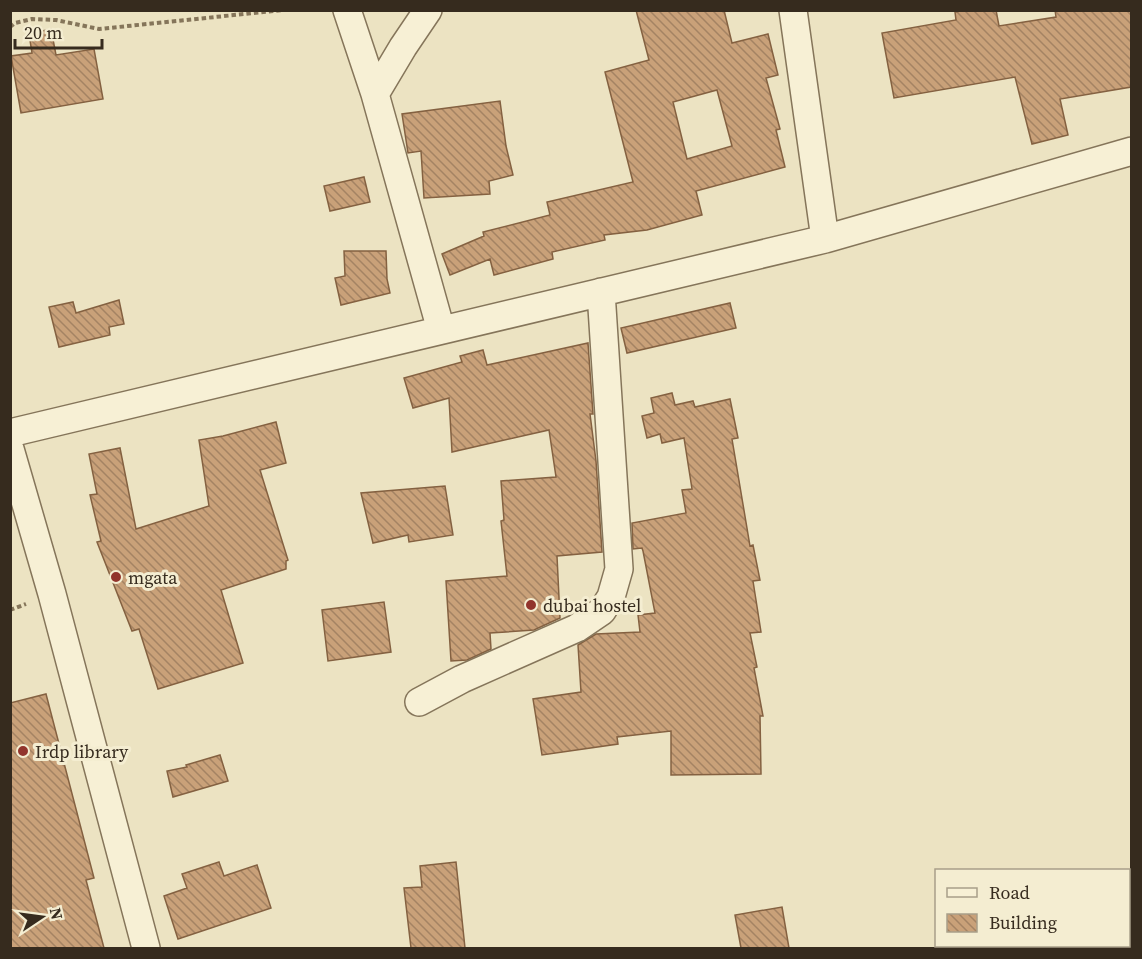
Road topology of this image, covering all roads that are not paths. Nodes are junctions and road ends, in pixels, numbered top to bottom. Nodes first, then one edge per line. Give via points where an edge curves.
1 (347, 10) edge
2 (428, 10) edge
3 (794, 10) edge
4 (375, 94) junction
5 (1131, 151) edge
6 (825, 239) junction
7 (601, 292) junction
8 (441, 330) junction
9 (10, 432) edge
10 (10, 449) edge
11 (419, 702) dead end
12 (147, 948) edge

1 - 4 street
2 - 4 street
3 - 6 street
4 - 8 street
5 - 6 street
6 - 7 street
7 - 8 street
7 - 11 street via 620,569 611,597 602,611 577,628
8 - 9 street
10 - 12 street

